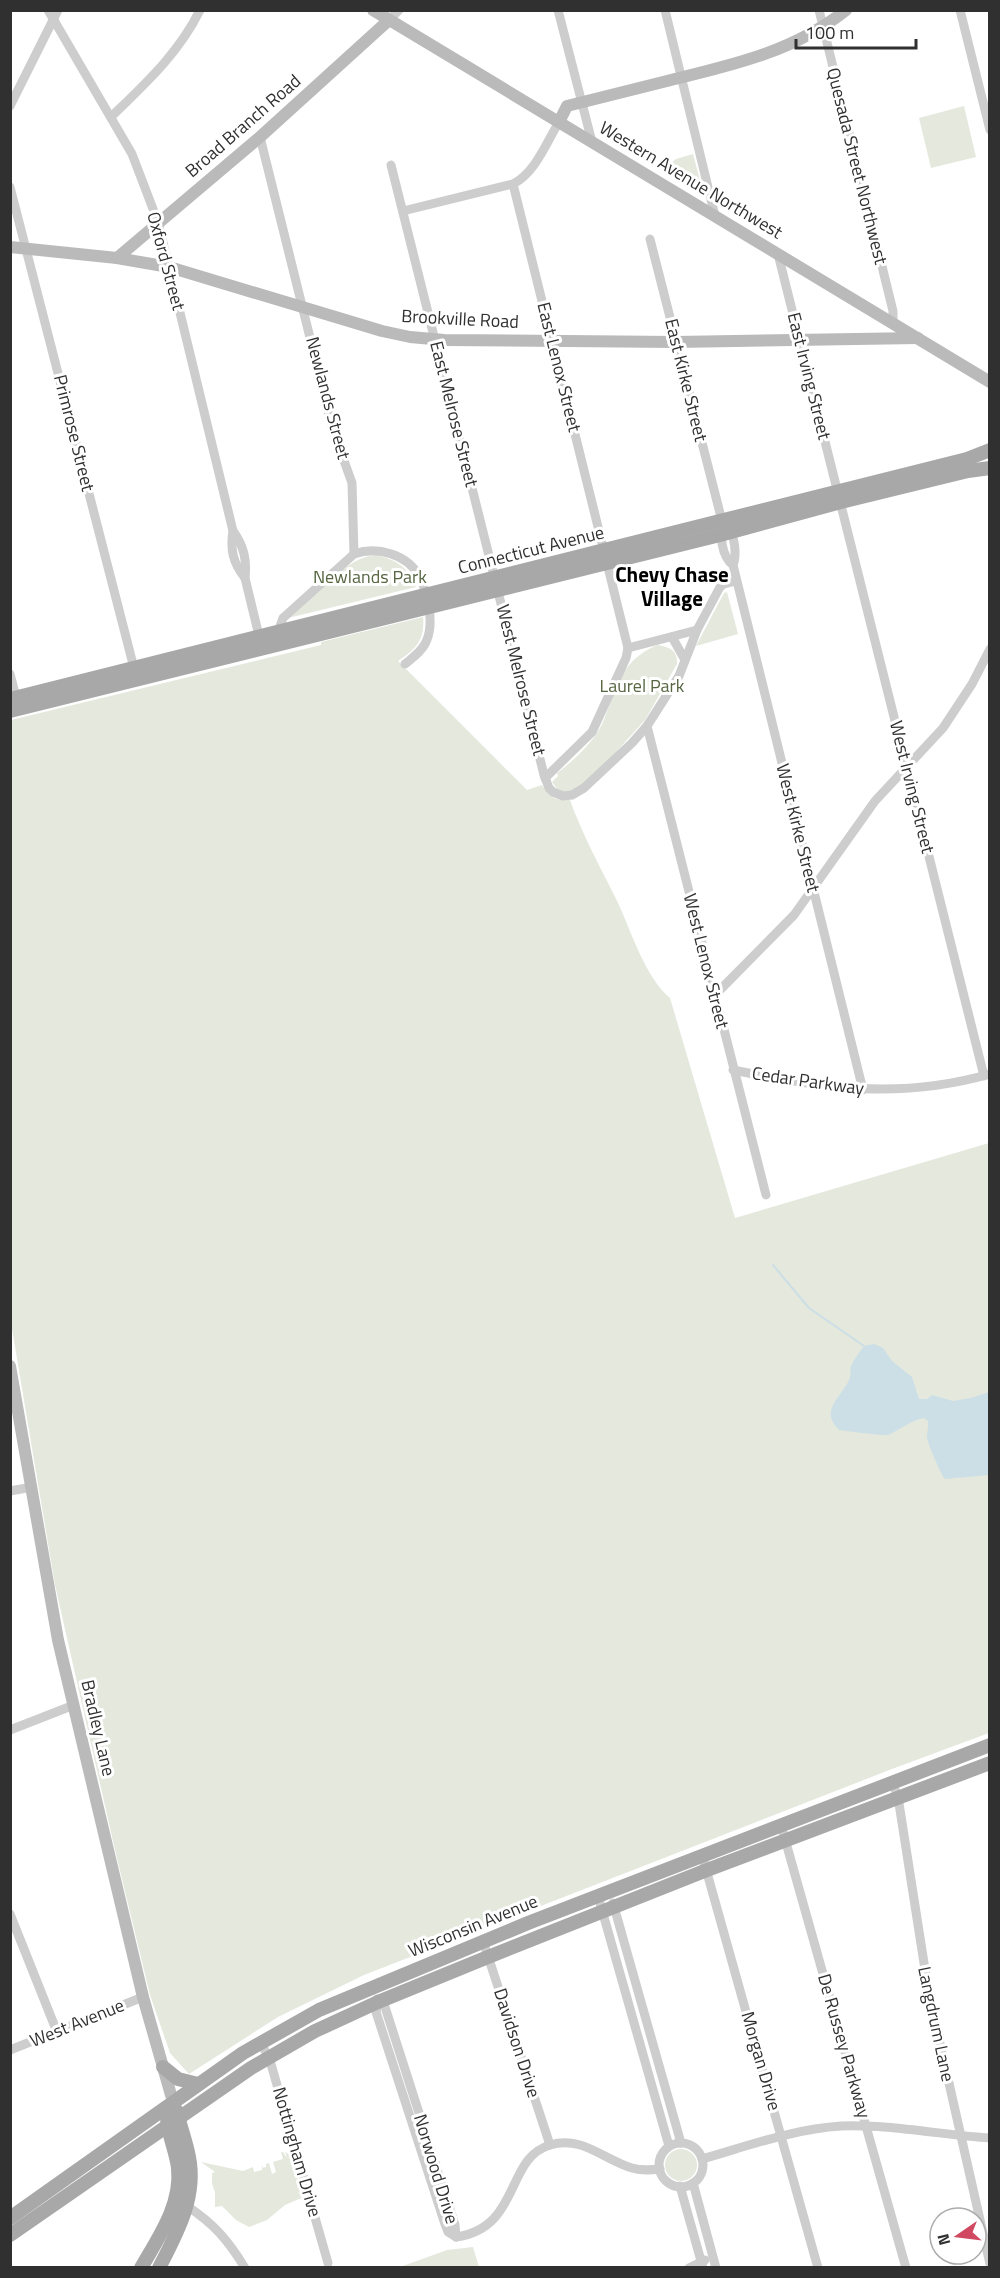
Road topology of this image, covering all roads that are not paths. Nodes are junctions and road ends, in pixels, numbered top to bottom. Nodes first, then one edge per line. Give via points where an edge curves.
1 (48, 10) edge
2 (200, 10) edge
3 (373, 10) edge
4 (399, 10) edge
5 (558, 10) edge
6 (664, 10) edge
7 (819, 10) edge
8 (846, 10) edge
9 (960, 10) edge
10 (56, 15) edge
11 (389, 20) junction
12 (823, 27) junction
13 (681, 78) junction
14 (581, 102) junction
15 (10, 106) edge
16 (111, 117) junction
17 (559, 122) junction
18 (990, 130) edge
19 (260, 137) junction
20 (592, 142) junction
21 (391, 165) dead end
22 (513, 184) junction
23 (10, 187) edge
24 (403, 211) junction
25 (715, 216) junction
26 (158, 222) junction
27 (650, 238) dead end
28 (10, 247) edge
29 (27, 249) junction
30 (778, 254) junction
31 (117, 258) junction
32 (168, 267) junction
33 (303, 307) junction
34 (893, 323) junction
35 (918, 338) junction
36 (435, 339) junction
37 (552, 340) junction
38 (800, 340) junction
39 (676, 342) junction
40 (990, 382) edge
41 (990, 450) edge
42 (990, 468) edge
43 (839, 497) junction
44 (725, 529) junction
45 (354, 554) junction
46 (605, 557) junction
47 (736, 580) junction
48 (496, 583) junction
49 (427, 601) junction
50 (697, 630) junction
51 (278, 632) junction
52 (672, 637) junction
53 (260, 643) junction
54 (628, 648) junction
55 (990, 649) edge
56 (685, 660) junction
57 (405, 664) dead end
58 (10, 674) edge
59 (135, 674) junction
60 (14, 704) edge
61 (647, 726) junction
62 (906, 766) junction
63 (545, 778) junction
64 (813, 888) junction
65 (715, 995) junction
66 (733, 1070) junction
67 (987, 1075) edge
68 (863, 1090) junction
69 (766, 1196) dead end
70 (10, 1366) edge
71 (32, 1487) junction
72 (10, 1491) edge
73 (74, 1705) junction
74 (10, 1730) edge
75 (990, 1745) edge
76 (990, 1763) edge
77 (892, 1782) junction
78 (898, 1797) junction
79 (781, 1825) junction
80 (786, 1841) junction
81 (702, 1855) junction
82 (707, 1870) junction
83 (604, 1894) junction
84 (608, 1910) junction
85 (10, 1914) edge
86 (483, 1941) junction
87 (489, 1957) junction
88 (373, 1987) junction
89 (143, 1997) junction
90 (378, 2002) junction
91 (650, 2029) junction
92 (57, 2032) junction
93 (638, 2032) junction
94 (261, 2042) junction
95 (10, 2050) edge
96 (269, 2056) junction
97 (163, 2067) junction
98 (409, 2082) junction
99 (198, 2084) junction
100 (399, 2086) junction
101 (170, 2101) junction
102 (173, 2121) junction
103 (866, 2127) junction
104 (782, 2136) junction
105 (961, 2136) junction
106 (990, 2138) edge
107 (681, 2143) junction
108 (550, 2145) junction
109 (669, 2146) junction
110 (432, 2154) junction
111 (423, 2157) junction
112 (702, 2159) junction
113 (660, 2169) junction
114 (693, 2183) junction
115 (680, 2186) junction
116 (187, 2206) junction
117 (12, 2212) edge
118 (23, 2226) junction
119 (10, 2235) edge
120 (456, 2237) junction
121 (712, 2255) junction
122 (328, 2263) dead end
123 (990, 2264) edge
124 (702, 2265) edge
125 (141, 2268) edge
126 (159, 2268) edge
127 (245, 2268) edge
128 (689, 2268) edge
129 (716, 2268) edge
130 (818, 2268) edge
131 (906, 2268) edge

1 - 10 street, Oxford Street
2 - 16 street via 178,47
3 - 11 main road, Western Avenue Northwest
4 - 11 street
5 - 14 street
6 - 13 street
7 - 12 street, Quesada Street Northwest
8 - 12 main road
9 - 18 street
10 - 15 street
10 - 16 street, Oxford Street
11 - 17 main road, Western Avenue Northwest
11 - 19 main road, Broad Branch Road
12 - 13 main road via 758,58
12 - 34 street, Quesada Street Northwest
13 - 14 main road
13 - 25 street
14 - 17 main road via 567,106
14 - 20 street
16 - 26 street, Oxford Street via 135,160
17 - 20 main road, Western Avenue Northwest
17 - 22 street via 526,176
19 - 26 main road, Broad Branch Road
19 - 33 street, Newlands Street
20 - 25 main road, Western Avenue Northwest
21 - 24 street, East Melrose Street
22 - 24 street
22 - 37 street, East Lenox Street
23 - 29 street, Primrose Street
24 - 36 street, East Melrose Street
25 - 30 main road, Western Avenue Northwest
26 - 31 main road, Broad Branch Road
26 - 32 street, Oxford Street
27 - 39 street, East Kirke Street
28 - 29 main road, Brookville Road
29 - 31 main road, Brookville Road
29 - 59 street, Primrose Street
30 - 34 main road, Western Avenue Northwest
30 - 38 street, East Irving Street
31 - 32 main road, Brookville Road
32 - 33 main road, Brookville Road
32 - 53 street, Oxford Street via 233,531 231,551 245,578
33 - 36 main road, Brookville Road via 382,331
33 - 45 street, Newlands Street via 333,430 352,483
34 - 35 main road, Western Avenue Northwest
35 - 38 main road, Brookville Road
35 - 40 main road, Western Avenue Northwest
36 - 37 main road, Brookville Road
36 - 48 street, East Melrose Street
37 - 39 main road, Brookville Road
37 - 46 street, East Lenox Street
38 - 39 main road, Brookville Road
38 - 43 street, East Irving Street
39 - 44 street, East Kirke Street
41 - 43 main road, Connecticut Avenue
42 - 43 main road, Connecticut Avenue
43 - 44 main road, Connecticut Avenue
43 - 62 street, West Irving Street
44 - 46 main road, Connecticut Avenue
44 - 47 street, West Kirke Street via 728,561 733,565
45 - 49 street via 375,550 403,559 419,576
45 - 51 street via 283,618
46 - 48 main road, Connecticut Avenue
46 - 54 street
47 - 50 street via 722,585
47 - 64 street, West Kirke Street
48 - 49 main road, Connecticut Avenue
48 - 63 street, West Melrose Street
49 - 51 main road, Connecticut Avenue
49 - 53 main road, Connecticut Avenue
49 - 57 street via 430,626 426,642
50 - 52 street
50 - 56 street
51 - 53 main road, Connecticut Avenue
52 - 54 street
52 - 56 street
53 - 59 main road, Connecticut Avenue
54 - 63 street via 592,732
55 - 62 street via 943,728
56 - 61 street
58 - 60 street
59 - 60 main road, Connecticut Avenue
61 - 63 street via 610,765 572,795 553,792
61 - 65 street, West Lenox Street
62 - 64 street via 857,824
62 - 67 street, West Irving Street
64 - 65 street via 782,929
64 - 68 street, West Kirke Street
65 - 66 street, West Lenox Street
66 - 68 street, Cedar Parkway
66 - 69 street, West Lenox Street
67 - 68 street, Cedar Parkway via 915,1089
70 - 71 main road, Bradley Lane
71 - 72 street
71 - 73 main road, Bradley Lane via 51,1606
73 - 74 street
73 - 89 main road, Bradley Lane
75 - 77 main road, Wisconsin Avenue
76 - 78 main road, Wisconsin Avenue
77 - 78 street, Langdrum Lane
77 - 79 main road, Wisconsin Avenue
78 - 80 main road, Wisconsin Avenue
78 - 105 street, Langdrum Lane via 928,1995
79 - 80 street, De Russey Parkway
79 - 81 main road, Wisconsin Avenue
80 - 82 main road, Wisconsin Avenue
80 - 103 street, De Russey Parkway
81 - 82 street, Morgan Drive
81 - 83 main road, Wisconsin Avenue
82 - 84 main road, Wisconsin Avenue
82 - 104 street, Morgan Drive
83 - 84 street
83 - 86 main road, Wisconsin Avenue
84 - 87 main road, Wisconsin Avenue
84 - 91 street
84 - 93 street
85 - 92 street
86 - 87 street, Davidson Drive
86 - 88 main road, Wisconsin Avenue
87 - 90 main road, Wisconsin Avenue
87 - 108 street, Davidson Drive
88 - 90 street, Norwood Drive
88 - 94 main road, Wisconsin Avenue via 310,2014
89 - 92 street, West Avenue
89 - 97 main road, Bradley Lane
90 - 96 main road, Wisconsin Avenue
90 - 98 street, Norwood Drive via 385,2007
90 - 100 street, Norwood Drive via 376,2012
91 - 93 street
91 - 107 street
92 - 95 street, West Avenue
93 - 109 street
94 - 96 street, Nottingham Drive
94 - 99 main road, Wisconsin Avenue
96 - 102 main road, Wisconsin Avenue
96 - 122 street, Nottingham Drive
97 - 99 main road via 177,2078
97 - 101 main road, Bradley Lane
98 - 100 street
98 - 110 street, Norwood Drive
99 - 101 main road, Wisconsin Avenue
100 - 111 street, Norwood Drive
101 - 102 main road
101 - 117 main road, Wisconsin Avenue
102 - 116 main road via 190,2163
102 - 118 main road, Wisconsin Avenue
102 - 125 main road via 178,2168 175,2202
103 - 104 street via 825,2128
103 - 105 street
103 - 131 street, De Russey Parkway
104 - 112 street
104 - 130 street, Morgan Drive
105 - 106 street
105 - 123 street, Langdrum Lane
107 - 109 street
107 - 112 street via 692,2146
108 - 113 street via 577,2144 630,2168
108 - 120 street via 525,2164 497,2216 475,2233
109 - 113 street via 662,2155
110 - 111 street
110 - 120 street, Norwood Drive
111 - 120 street, Norwood Drive via 444,2224
112 - 114 street via 700,2174
113 - 115 street via 667,2182
114 - 115 street
114 - 121 street
115 - 124 street
116 - 126 main road
116 - 127 street via 222,2234
117 - 118 street
118 - 119 main road, Wisconsin Avenue
121 - 124 street
121 - 129 street
124 - 128 street

